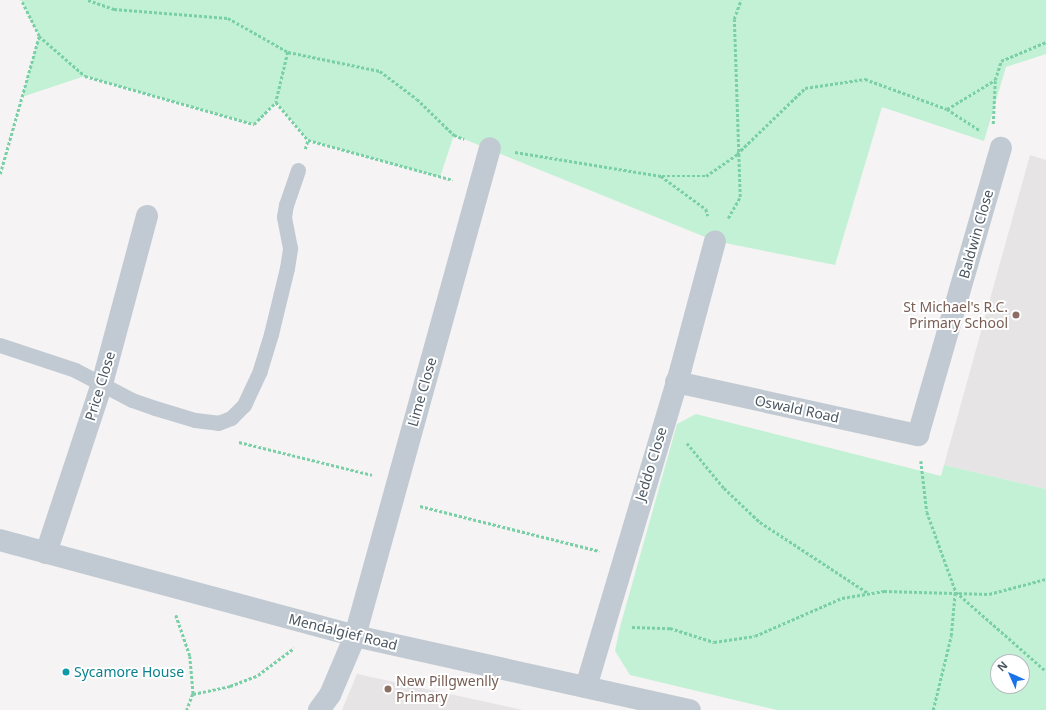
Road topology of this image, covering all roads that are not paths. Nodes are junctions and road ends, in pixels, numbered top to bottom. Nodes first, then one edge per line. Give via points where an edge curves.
1 (490, 148) road end
2 (1001, 148) road end
3 (298, 170) dead end
4 (146, 216) dead end
5 (715, 241) road end
6 (0, 345) edge
7 (676, 382) junction
8 (102, 384) junction
9 (918, 435) joint
10 (0, 540) edge
11 (46, 553) junction
12 (355, 636) junction
13 (586, 687) junction
14 (319, 710) edge
15 (690, 710) edge

1 - 12 street, Lime Close
2 - 9 street, Baldwin Close
3 - 8 lane via 284,217 290,248 287,268 260,370 239,413 218,423 195,420 132,400
4 - 8 street, Price Close
5 - 7 street, Jeddo Close
6 - 8 lane via 75,370
7 - 9 street, Oswald Road
7 - 13 street, Jeddo Close
8 - 11 street, Price Close
10 - 11 street, Mendalgief Road
11 - 12 street, Mendalgief Road
12 - 13 street, Mendalgief Road
12 - 14 street, Lime Close via 330,695
13 - 15 street, Mendalgief Road

